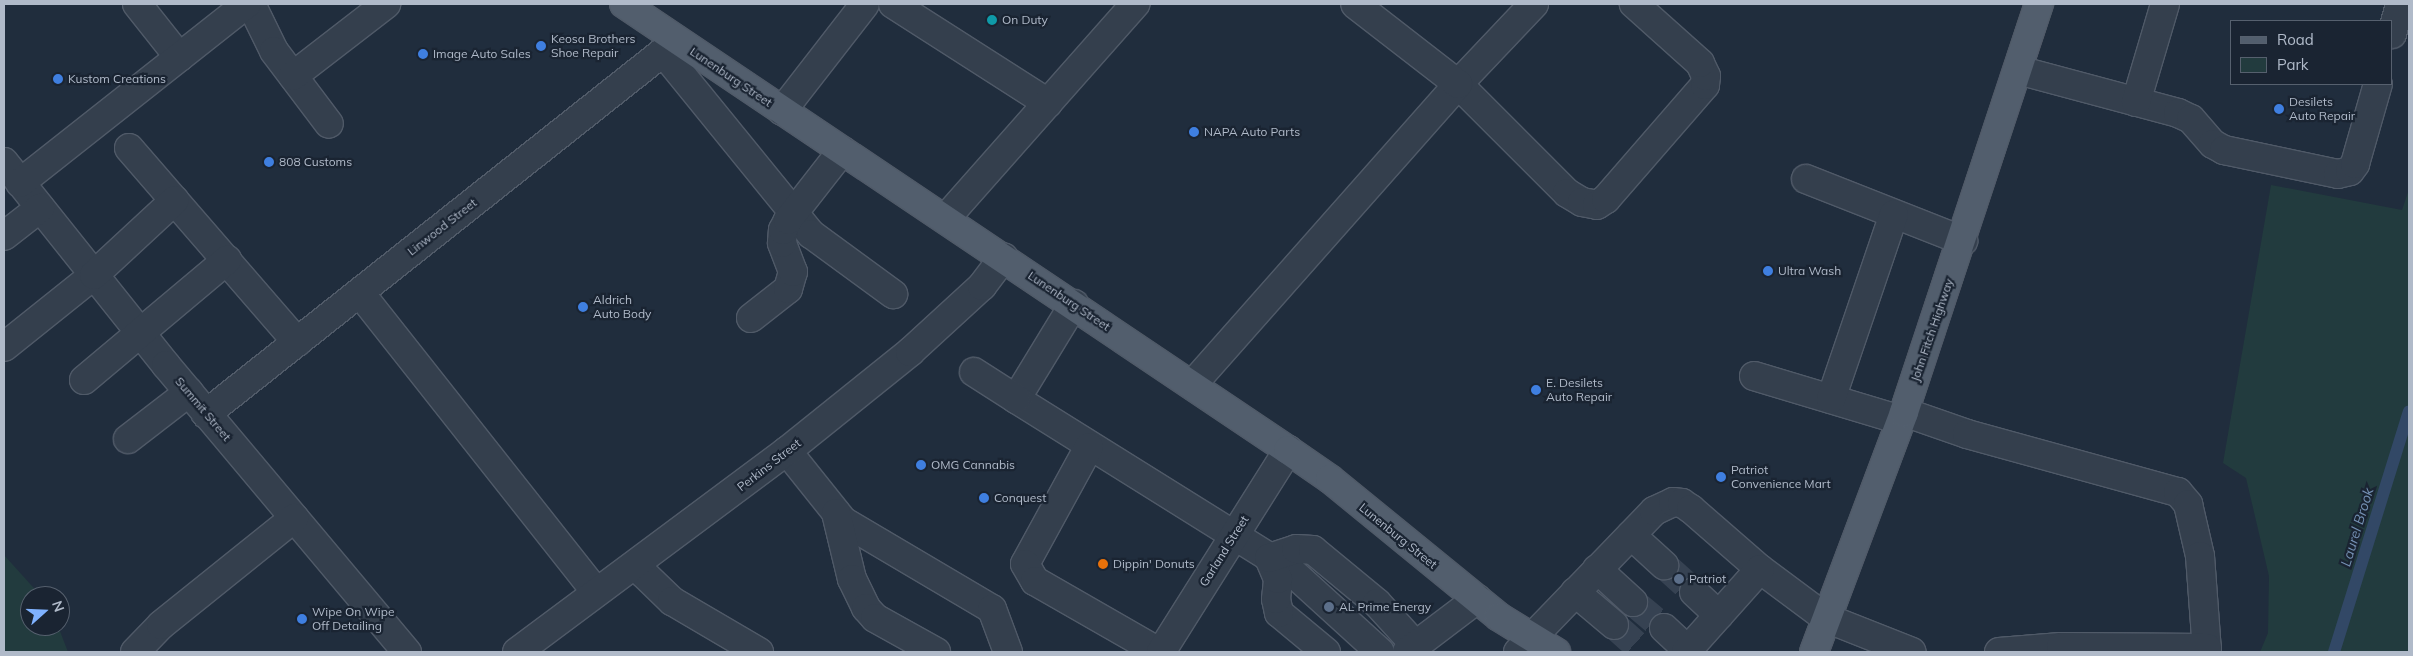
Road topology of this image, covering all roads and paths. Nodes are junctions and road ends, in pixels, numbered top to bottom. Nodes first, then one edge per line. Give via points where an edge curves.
1 (137, 4) edge
2 (247, 4) edge
3 (251, 4) edge
4 (386, 4) edge
5 (624, 4) edge
6 (865, 4) edge
7 (893, 4) edge
8 (1135, 4) edge
9 (1355, 4) edge
10 (1534, 4) edge
11 (1634, 4) edge
12 (2040, 4) edge
13 (2165, 4) edge
14 (2400, 4) edge
15 (360, 12) edge
16 (2393, 30) edge
17 (670, 46) junction
18 (179, 57) junction
19 (2018, 70) junction
20 (293, 76) junction
21 (1458, 84) junction
22 (2378, 85) edge
23 (2136, 102) junction
24 (1048, 103) junction
25 (782, 111) junction
26 (329, 124) dead end
27 (129, 148) dead end
28 (842, 151) junction
29 (12, 173) edge
30 (1806, 179) dead end
31 (175, 200) junction
32 (40, 208) junction
33 (794, 212) junction
34 (1894, 214) junction
35 (946, 218) junction
36 (4, 236) edge
37 (1963, 240) junction
38 (1004, 257) junction
39 (227, 260) junction
40 (94, 275) junction
41 (360, 293) junction
42 (893, 294) dead end
43 (1074, 304) junction
44 (751, 318) dead end
45 (142, 335) junction
46 (297, 342) junction
47 (4, 347) edge
48 (974, 372) dead end
49 (1754, 376) dead end
50 (84, 380) dead end
51 (1192, 385) junction
52 (188, 392) junction
53 (1016, 399) junction
54 (1831, 399) junction
55 (206, 414) junction
56 (1902, 416) junction
57 (128, 439) dead end
58 (1089, 447) junction
59 (1288, 450) junction
60 (787, 451) junction
61 (836, 514) junction
62 (294, 518) junction
63 (1631, 535) junction
64 (1233, 536) junction
65 (1270, 558) junction
66 (639, 564) junction
67 (1664, 565) tunnel mouth
68 (1597, 569) junction
69 (1760, 569) junction
70 (596, 592) junction
71 (1575, 592) junction
72 (1694, 592) tunnel mouth
73 (1477, 599) junction
74 (1633, 602) tunnel mouth
75 (1719, 614) junction
76 (1826, 618) junction
77 (1614, 626) tunnel mouth
78 (1664, 628) tunnel mouth
79 (1522, 647) edge
80 (1411, 649) edge
81 (2207, 650) edge
82 (1687, 651) edge
83 (135, 652) edge
84 (407, 652) edge
85 (517, 652) edge
86 (759, 652) edge
87 (936, 652) edge
88 (1008, 652) edge
89 (1160, 652) edge
90 (1326, 652) edge
91 (1380, 652) edge
92 (1556, 652) edge
93 (1814, 652) edge
94 (1912, 652) edge
95 (1999, 652) edge

1 - 18 street
2 - 18 street
3 - 20 street via 274,51
4 - 15 street
5 - 17 main road, Lunenburg Street
6 - 25 street
7 - 24 street
8 - 24 street
9 - 21 street
10 - 21 street
11 - 21 street via 1700,64 1706,76 1704,85 1606,199 1597,205 1582,202 1567,193
12 - 19 main road, John Fitch Highway
13 - 23 street
14 - 16 street
15 - 20 street
17 - 25 main road, Lunenburg Street
17 - 33 street
17 - 41 street, Linwood Street
18 - 29 street
19 - 23 street
19 - 37 main road, John Fitch Highway
20 - 26 street
21 - 51 street
22 - 23 street via 2355,164 2350,171 2338,174 2224,150 2213,144 2191,119
24 - 35 street
25 - 28 main road, Lunenburg Street
27 - 31 street
28 - 33 street
28 - 35 main road, Lunenburg Street
29 - 32 street, Summit Street
30 - 34 street
31 - 39 street
31 - 40 street
32 - 36 street
32 - 40 street, Summit Street
33 - 42 street via 821,244
33 - 44 street via 783,230 782,243 793,272 792,282 788,289
34 - 37 street
34 - 54 street
35 - 38 main road, Lunenburg Street
37 - 56 main road, John Fitch Highway
38 - 43 main road, Lunenburg Street
38 - 60 street, Perkins Street via 982,286 946,320
39 - 45 street
39 - 46 street
40 - 45 street, Summit Street
40 - 47 street
41 - 46 street, Linwood Street
41 - 70 street
43 - 51 main road, Lunenburg Street
43 - 53 street
45 - 50 street
45 - 52 street, Summit Street
46 - 55 street, Linwood Street
48 - 53 street
49 - 54 street
51 - 59 main road, Lunenburg Street
52 - 55 street, Summit Street
52 - 57 street
53 - 58 street
54 - 56 street
55 - 62 street, Summit Street
56 - 76 main road, John Fitch Highway
56 - 81 street via 2178,492 2188,504 2200,556
58 - 64 street
58 - 89 street via 1026,564 1036,581
59 - 64 street, Garland Street
59 - 73 main road, Lunenburg Street via 1330,479
60 - 61 street
60 - 66 street, Perkins Street
61 - 87 street via 852,579 866,608 875,618
61 - 88 street via 853,529 982,601 999,622
62 - 83 street via 161,625
62 - 84 street, Summit Street
63 - 67 street
63 - 68 street
63 - 69 street via 1654,511 1672,502 1682,503
64 - 65 street
64 - 89 street, Garland Street
65 - 80 street via 1296,549 1313,550 1377,603
65 - 90 street via 1278,579 1276,599 1279,613
65 - 91 street via 1306,583
66 - 70 street, Perkins Street
66 - 86 street via 644,574 672,601
68 - 71 street
68 - 74 street
69 - 75 street
69 - 76 street
70 - 85 street, Perkins Street
71 - 77 street
71 - 79 street
72 - 75 street
73 - 79 main road, Lunenburg Street via 1499,617
73 - 80 street
75 - 82 street
76 - 93 main road, John Fitch Highway
76 - 94 street
78 - 82 street
79 - 92 main road, Lunenburg Street
81 - 95 street via 2061,647

